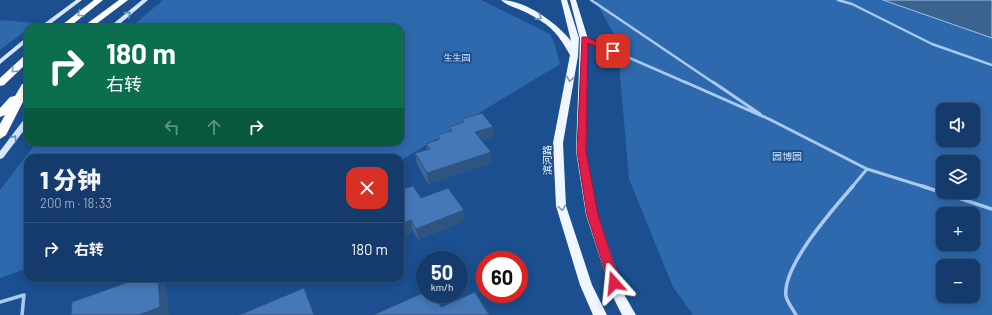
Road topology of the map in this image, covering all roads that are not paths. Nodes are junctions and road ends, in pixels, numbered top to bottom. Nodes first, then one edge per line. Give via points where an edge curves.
1 (80, 0) edge
2 (99, 0) edge
3 (145, 0) edge
4 (504, 0) edge
5 (564, 0) edge
6 (573, 0) edge
7 (591, 0) edge
8 (838, 0) edge
9 (120, 3) edge
10 (46, 24) edge
11 (67, 24) edge
12 (91, 24) edge
13 (116, 24) edge
14 (584, 39) junction
15 (24, 41) edge
16 (574, 56) junction
17 (24, 61) edge
18 (0, 62) edge
19 (992, 65) edge
20 (0, 83) edge
21 (24, 88) edge
22 (24, 91) edge
23 (0, 114) edge
24 (769, 119) junction
25 (24, 125) edge
26 (0, 135) edge
27 (0, 156) edge
28 (867, 169) junction
29 (992, 210) edge
30 (0, 302) edge
31 (22, 315) edge
32 (600, 315) edge
33 (629, 315) edge
34 (796, 315) edge

1 - 10 main road
2 -> 11 highway
13 -> 3 main road
4 -> 16 main road via 552,25 569,43
5 - 16 main road, 滨河路 via 575,38
6 - 14 main road
7 - 24 lane
8 - 19 lane via 852,4 932,44
9 - 12 highway
14 - 24 lane
14 - 33 main road via 581,151 592,215 619,297
15 - 18 main road
16 -> 32 main road, 滨河路 via 558,143 561,206 586,285
17 -> 20 highway
21 - 23 highway
22 - 26 highway
24 - 28 lane
27 -> 25 main road
28 - 29 lane via 966,199
28 - 34 lane via 804,248 790,274 786,295
30 - 31 lane via 24,295

